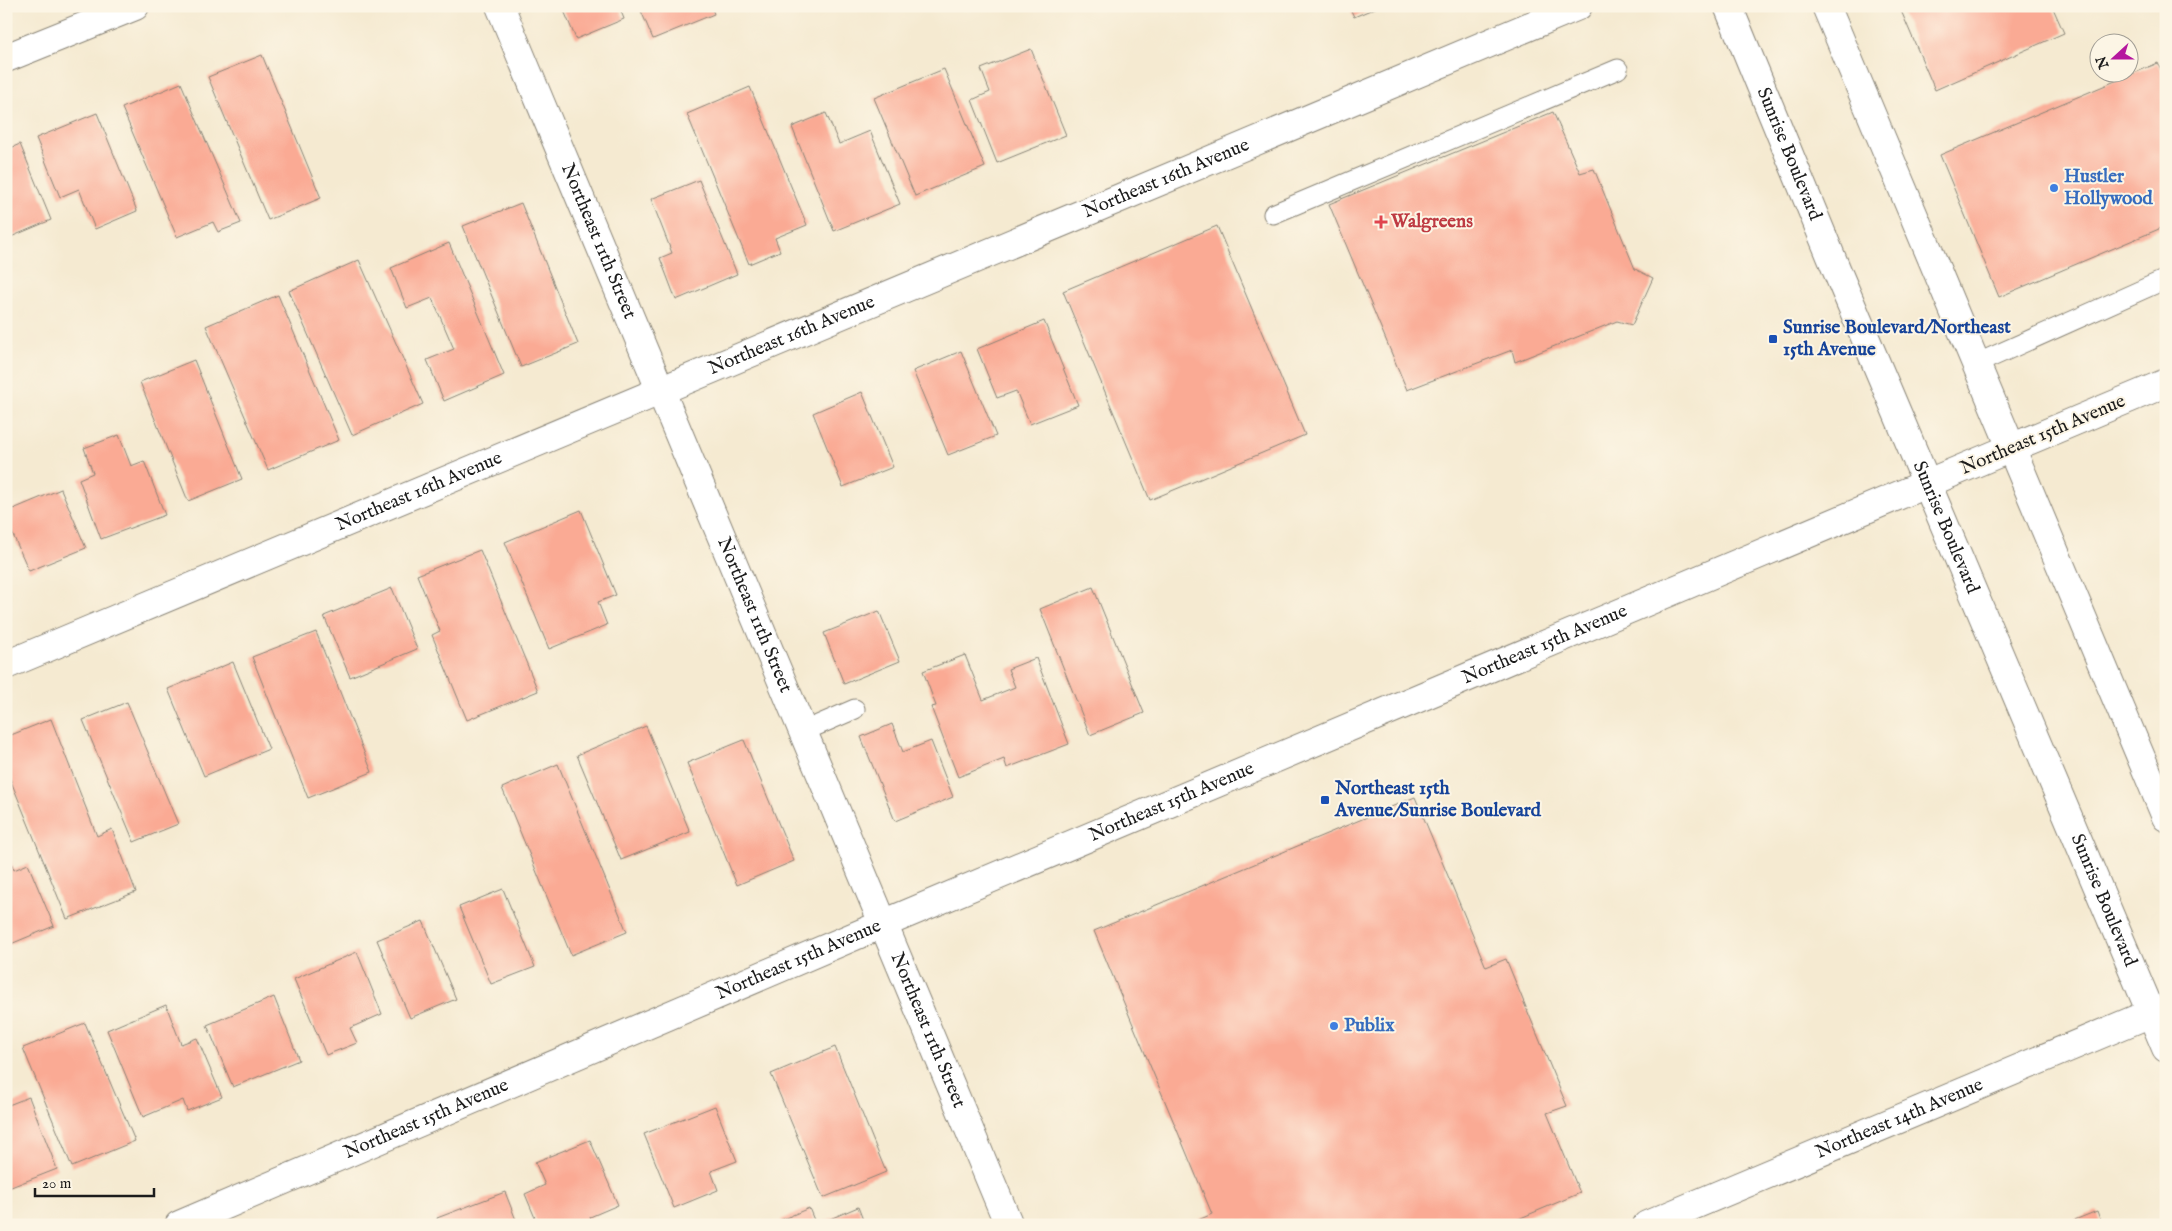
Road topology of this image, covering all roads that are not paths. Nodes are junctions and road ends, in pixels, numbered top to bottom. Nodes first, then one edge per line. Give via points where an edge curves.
1 (134, 6) edge
2 (500, 6) edge
3 (1578, 6) edge
4 (1728, 6) edge
5 (1826, 6) edge
6 (6, 58) edge
7 (1618, 69) dead end
8 (1273, 214) dead end
9 (2166, 279) edge
10 (1976, 364) junction
11 (2166, 383) edge
12 (660, 390) junction
13 (2012, 448) junction
14 (1929, 483) junction
15 (6, 665) edge
16 (855, 709) dead end
17 (802, 732) junction
18 (2166, 817) edge
19 (883, 924) junction
20 (2151, 1013) junction
21 (2166, 1048) edge
22 (179, 1225) edge
23 (1009, 1225) edge
24 (1647, 1225) edge

1 - 6 street
2 - 12 street, Northeast 11th Street
3 - 12 street, Northeast 16th Avenue
4 - 14 street, Sunrise Boulevard
5 - 10 street
7 - 8 lane
9 - 10 lane
10 - 13 street
11 - 13 street, Northeast 15th Avenue
12 - 15 street, Northeast 16th Avenue
12 - 17 street, Northeast 11th Street
13 - 14 street, Northeast 15th Avenue
13 - 18 street
14 - 19 street, Northeast 15th Avenue
14 - 20 street, Sunrise Boulevard
16 - 17 lane
17 - 19 street, Northeast 11th Street
19 - 22 street, Northeast 15th Avenue
19 - 23 street, Northeast 11th Street
20 - 21 street, Sunrise Boulevard
20 - 24 street, Northeast 14th Avenue

